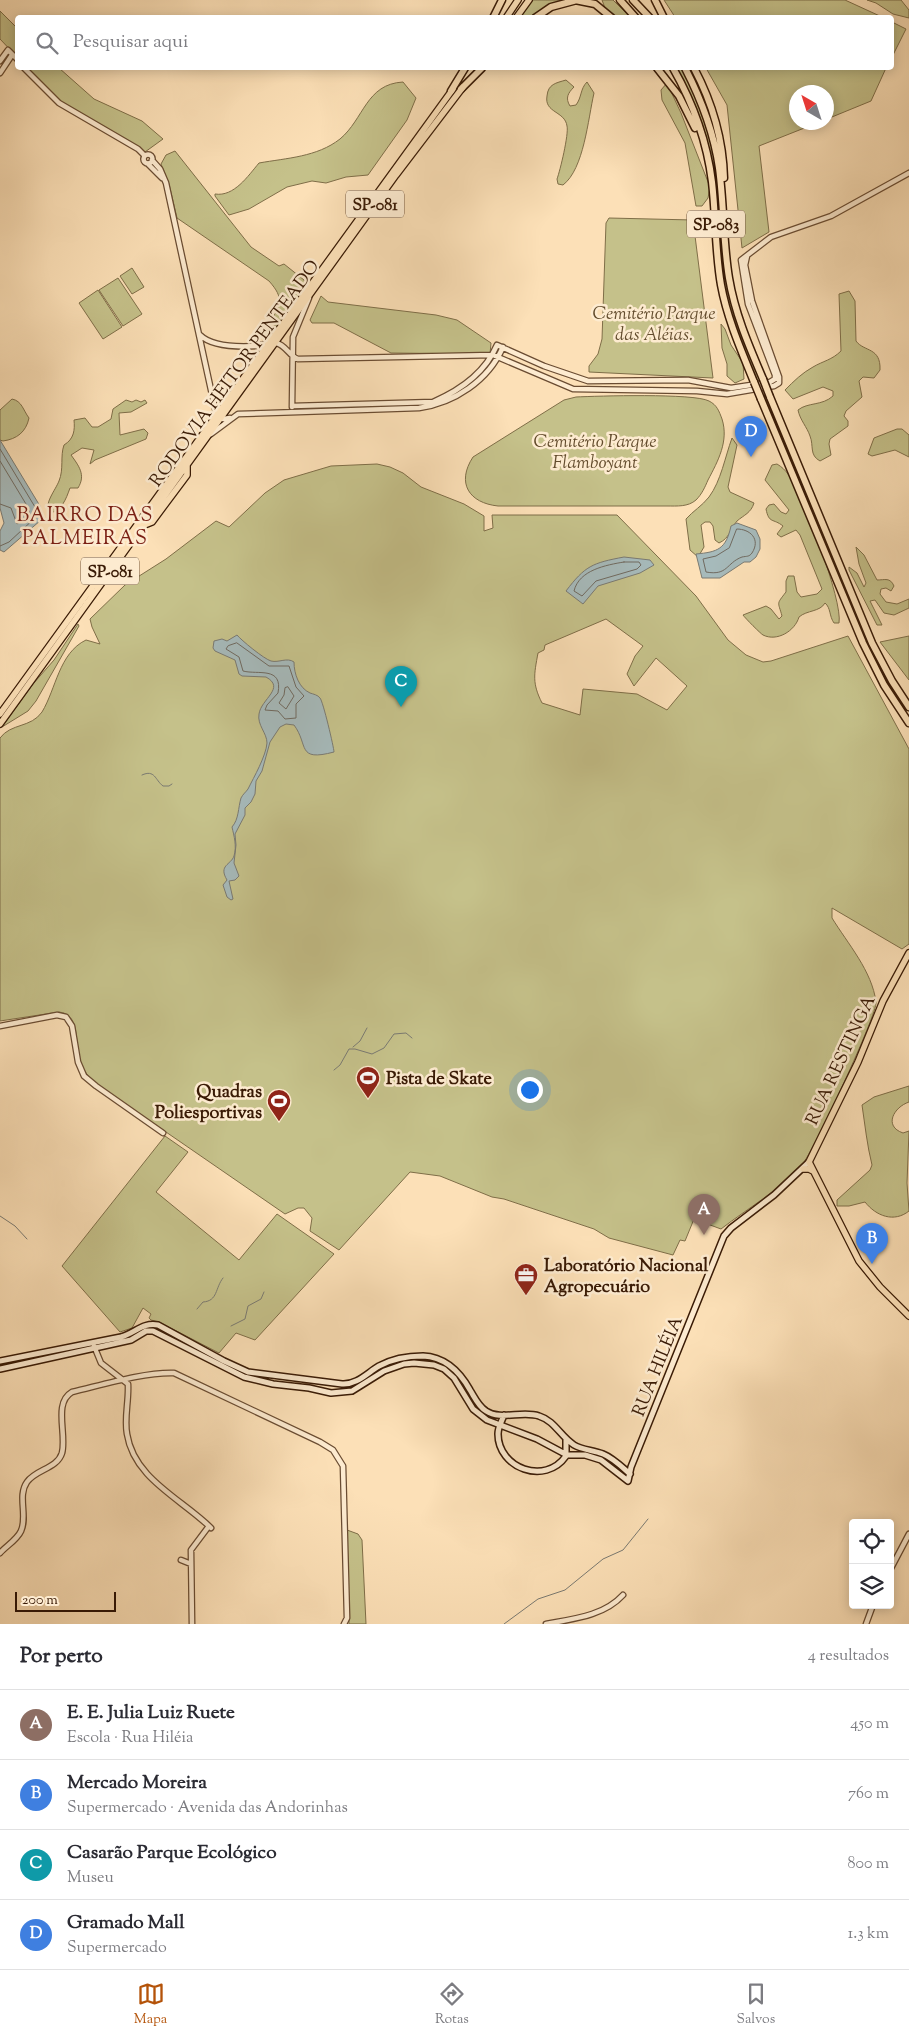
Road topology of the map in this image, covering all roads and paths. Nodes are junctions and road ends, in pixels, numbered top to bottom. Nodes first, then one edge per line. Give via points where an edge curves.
1 (502, 0) edge
2 (518, 0) edge
3 (529, 0) edge
4 (576, 0) edge
5 (620, 0) edge
6 (634, 0) edge
7 (654, 0) edge
8 (494, 15) edge
9 (508, 15) edge
10 (518, 15) edge
11 (540, 15) edge
12 (609, 15) edge
13 (633, 15) edge
14 (647, 15) edge
15 (662, 15) edge
16 (12, 55) junction
17 (15, 58) edge
18 (0, 61) edge
19 (26, 70) edge
20 (464, 70) edge
21 (468, 70) edge
22 (478, 70) edge
23 (660, 70) edge
24 (674, 70) edge
25 (686, 70) edge
26 (695, 70) edge
27 (0, 73) edge
28 (461, 90) joint
29 (452, 91) junction
30 (909, 173) edge
31 (713, 192) junction
32 (726, 252) junction
33 (313, 290) junction
34 (200, 335) junction
35 (211, 342) junction
36 (273, 342) junction
37 (503, 347) junction
38 (203, 352) junction
39 (493, 355) junction
40 (292, 356) junction
41 (499, 357) junction
42 (772, 359) junction
43 (544, 366) junction
44 (540, 376) junction
45 (668, 380) junction
46 (667, 390) junction
47 (292, 408) junction
48 (219, 416) junction
49 (231, 418) junction
50 (204, 440) junction
51 (890, 696) junction
52 (909, 707) edge
53 (0, 714) edge
54 (909, 723) edge
55 (0, 724) edge
56 (909, 730) edge
57 (909, 953) edge
58 (0, 1026) edge
59 (163, 1133) dead end
60 (809, 1162) junction
61 (803, 1170) junction
62 (813, 1171) junction
63 (795, 1177) joint
64 (909, 1316) edge
65 (155, 1324) junction
66 (153, 1331) junction
67 (121, 1340) junction
68 (94, 1345) junction
69 (0, 1361) edge
70 (0, 1369) edge
71 (125, 1380) junction
72 (504, 1415) junction
73 (500, 1426) junction
74 (566, 1439) junction
75 (567, 1454) junction
76 (630, 1474) junction
77 (909, 1534) edge
78 (0, 1553) edge
79 (181, 1560) dead end
80 (191, 1564) junction
81 (893, 1564) edge
82 (623, 1595) dead end
83 (872, 1609) edge
84 (866, 1623) edge
85 (192, 1624) edge
86 (344, 1624) edge
87 (546, 1624) edge

1 - 8 highway
2 - 9 main road
3 - 10 main road
4 - 11 highway
4 - 12 highway via 596,4
5 - 13 highway
6 - 14 highway
7 - 15 highway
16 - 17 street
16 - 18 street via 8,50
16 - 27 street
19 - 34 street via 59,102 138,149 144,156 143,161 160,169 166,183
20 - 29 highway
21 - 29 main road, RODOVIA HEITOR PENTEADO / SP-081
22 - 28 highway
23 - 31 highway via 674,88 692,121
24 - 31 highway, SP-083 via 701,134
25 - 32 highway, SP-083 via 704,111 716,150
26 - 32 highway via 711,107 722,153
28 - 33 main road, RODOVIA HEITOR PENTEADO / SP-081
29 - 36 main road, RODOVIA HEITOR PENTEADO / SP-081
30 - 42 street via 831,216 771,237 749,252 745,259 749,297
31 - 51 highway, SP-083, bridge via 723,294 733,328 873,664
32 - 52 highway, SP-083, bridge via 733,298 770,398 860,615 881,660
33 - 36 main road, RODOVIA HEITOR PENTEADO / SP-081
33 - 40 street via 295,330
34 - 35 street
34 - 38 street
35 - 36 street via 254,346
35 - 38 street
36 - 40 street
36 - 48 main road, RODOVIA HEITOR PENTEADO / SP-081
37 - 39 street via 497,345
37 - 41 street
37 - 43 street
38 - 48 street
39 - 40 street via 298,359
39 - 41 street
39 - 47 street via 483,370 449,395 433,402
40 - 47 street
41 - 44 street
41 - 47 street via 487,373 469,388 435,406
42 - 45 street via 775,378 770,382 731,388 688,380
42 - 46 street via 779,373 779,383 771,388 727,394
43 - 44 street
43 - 45 street via 588,381
44 - 46 street via 573,389
45 - 46 street
47 - 49 street via 248,412
48 - 49 street
48 - 50 main road, RODOVIA HEITOR PENTEADO / SP-081
48 - 53 main road, RODOVIA HEITOR PENTEADO / SP-081
49 - 50 street
50 - 55 main road, RODOVIA HEITOR PENTEADO / SP-081
51 - 54 highway, SP-083
51 - 56 highway
57 - 60 main road, RUA RESTINGA via 883,1001 858,1062
58 - 59 street via 66,1016 72,1026 78,1062 84,1076
60 - 61 main road, RUA RESTINGA
60 - 62 main road
61 - 62 main road via 809,1168
61 - 63 main road, RUA RESTINGA
62 - 64 main road via 859,1261
63 - 76 main road, RUA HILÉIA via 724,1236
65 - 66 main road
65 - 67 main road via 143,1326
65 - 72 main road via 248,1372 342,1384 357,1381 395,1359 423,1356 438,1359 457,1371 482,1408
66 - 67 main road via 146,1331 132,1340
66 - 73 main road via 244,1377 331,1393 352,1391 384,1371 404,1364 427,1363 444,1369 454,1378 476,1412
67 - 68 main road
68 - 69 main road
68 - 70 main road
68 - 71 street via 101,1363
71 - 78 street via 72,1392 64,1398 60,1456 26,1483 21,1533
71 - 80 street via 128,1386 126,1428 134,1457 147,1474 210,1527 191,1550
71 - 86 street via 168,1373 181,1375 334,1450 343,1466 347,1618
72 - 73 main road
72 - 74 main road via 537,1415 556,1426
73 - 75 main road
73 - 75 main road via 502,1450 511,1462 522,1469 545,1470 562,1461
74 - 75 main road
74 - 76 main road via 577,1447 607,1456
75 - 76 main road, RUA HILÉIA via 601,1460 628,1481
77 - 81 street
79 - 80 street
80 - 85 street
82 - 87 street via 613,1605 594,1614
83 - 84 street

